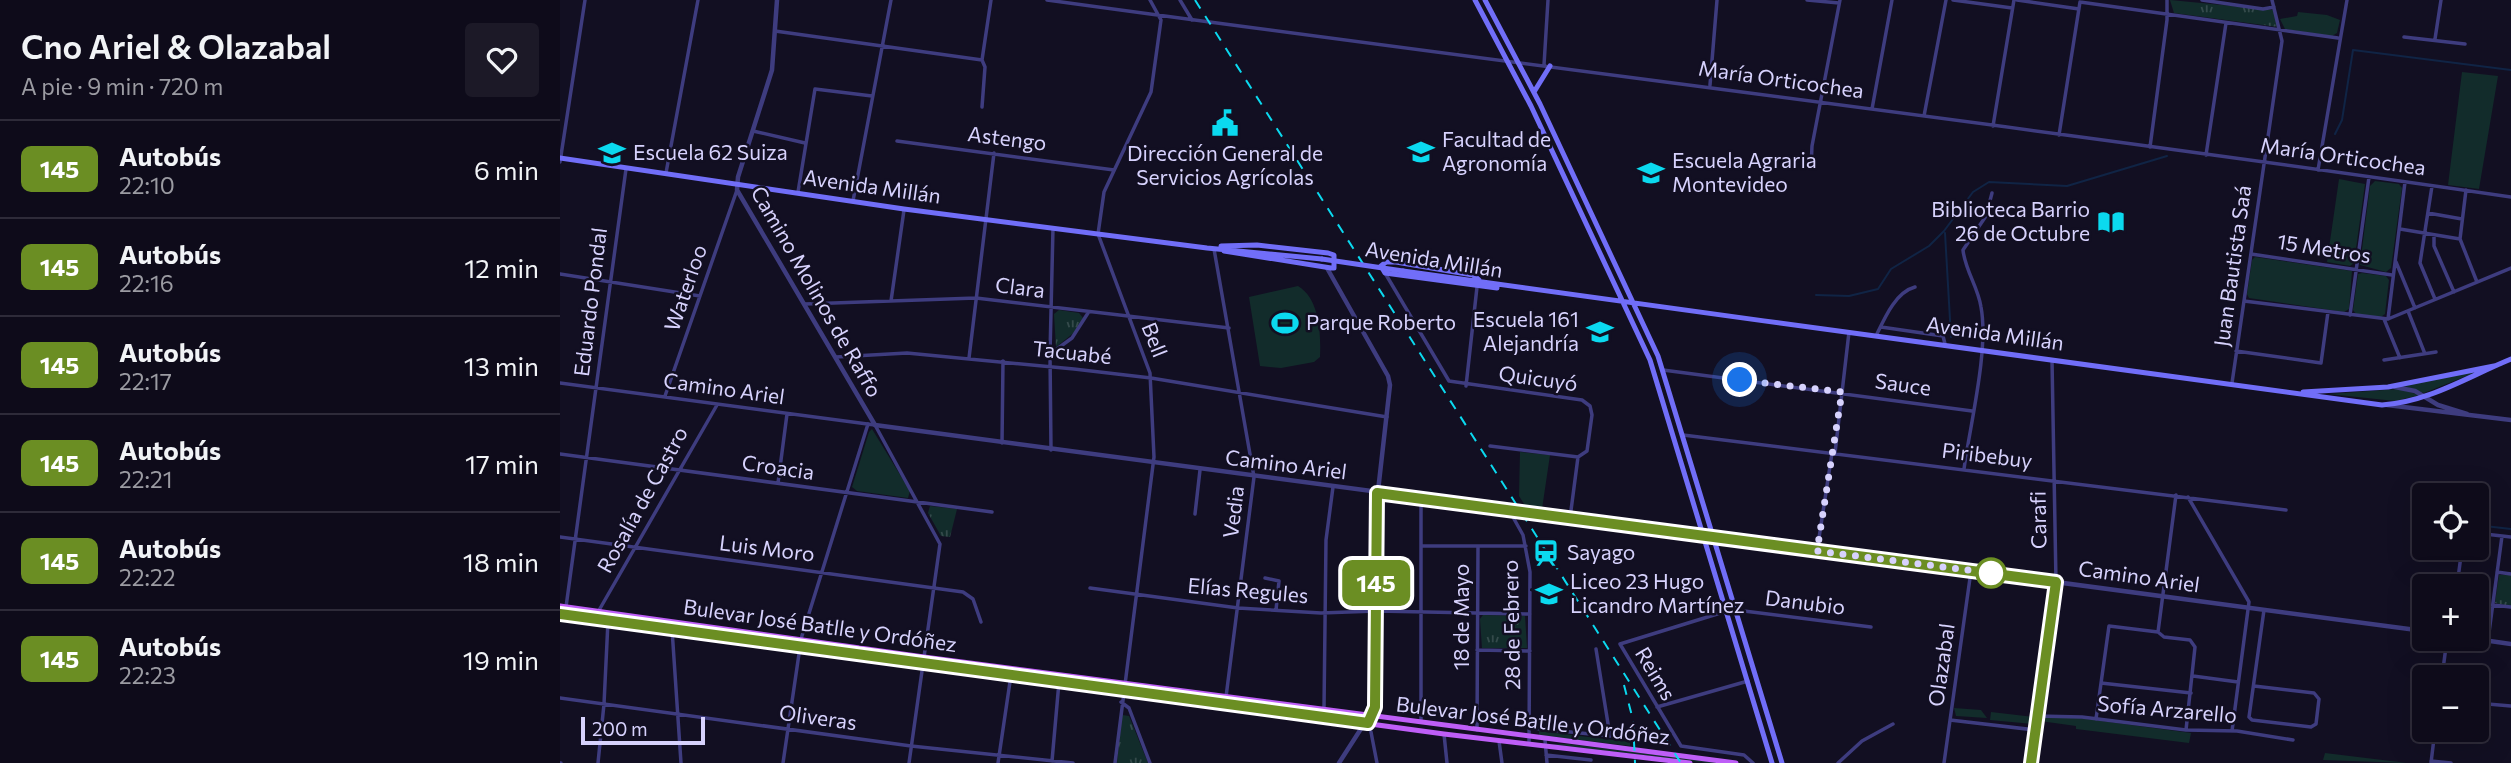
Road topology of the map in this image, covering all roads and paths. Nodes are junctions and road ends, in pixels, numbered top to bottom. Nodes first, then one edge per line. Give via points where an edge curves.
1 (585, 0) edge
2 (698, 0) edge
3 (777, 0) edge
4 (891, 0) edge
5 (991, 0) edge
6 (1047, 0) edge
7 (1150, 0) edge
8 (1180, 0) edge
9 (1475, 0) edge
10 (1485, 0) edge
11 (1548, 0) edge
12 (1717, 0) edge
13 (1807, 0) edge
14 (1892, 0) edge
15 (1946, 0) edge
16 (1952, 0) edge
17 (2015, 0) edge
18 (2167, 0) edge
19 (2202, 0) edge
20 (2272, 0) edge
21 (2347, 0) edge
22 (2441, 0) edge
23 (1840, 1) edge
24 (2080, 1) edge
25 (2274, 7) junction
26 (2012, 8) junction
27 (2078, 9) junction
28 (2167, 14) junction
29 (1161, 16) junction
30 (1192, 20) junction
31 (2226, 23) junction
32 (2281, 30) junction
33 (775, 31) junction
34 (2404, 37) dead end
35 (2338, 38) junction
36 (2434, 40) junction
37 (2465, 44) dead end
38 (881, 46) junction
39 (982, 60) junction
40 (1507, 62) junction
41 (1519, 63) junction
42 (1547, 66) junction
43 (1709, 86) junction
44 (1534, 92) junction
45 (872, 96) junction
46 (1822, 102) junction
47 (982, 107) dead end
48 (1872, 109) junction
49 (1924, 116) junction
50 (1993, 126) junction
51 (753, 131) junction
52 (2059, 135) junction
53 (897, 141) dead end
54 (805, 143) junction
55 (2150, 148) junction
56 (994, 153) junction
57 (2206, 155) junction
58 (560, 159) edge
59 (2264, 162) junction
60 (626, 167) junction
61 (1811, 168) dead end
62 (1114, 170) junction
63 (2318, 170) junction
64 (666, 173) junction
65 (2369, 177) junction
66 (737, 183) junction
67 (2405, 183) junction
68 (2432, 186) junction
69 (737, 190) junction
70 (2466, 190) junction
71 (798, 192) junction
72 (1992, 193) dead end
73 (2511, 197) edge
74 (853, 201) junction
75 (904, 209) junction
76 (2428, 213) junction
77 (986, 219) junction
78 (2462, 219) junction
79 (1053, 228) junction
80 (2399, 229) junction
81 (2425, 233) junction
82 (1098, 234) junction
83 (2434, 235) junction
84 (2460, 239) junction
85 (1207, 248) junction
86 (1216, 249) junction
87 (2251, 254) junction
88 (2395, 258) junction
89 (1330, 268) junction
90 (2511, 268) edge
91 (2356, 270) junction
92 (1385, 273) junction
93 (560, 274) edge
94 (2392, 275) junction
95 (610, 281) junction
96 (2477, 282) junction
97 (1479, 284) junction
98 (1915, 287) dead end
99 (2454, 292) junction
100 (699, 296) junction
101 (976, 298) junction
102 (2435, 299) junction
103 (891, 301) junction
104 (1623, 301) junction
105 (2244, 301) junction
106 (1635, 302) junction
107 (805, 304) junction
108 (1051, 307) junction
109 (2415, 308) junction
110 (2408, 311) junction
111 (1089, 312) junction
112 (2328, 312) junction
113 (2350, 315) junction
114 (1128, 316) junction
115 (2386, 319) junction
116 (1881, 327) junction
117 (1229, 328) junction
118 (1849, 330) junction
119 (1877, 334) junction
120 (1945, 344) junction
121 (1981, 348) junction
122 (2236, 351) junction
123 (2436, 352) dead end
124 (1050, 354) junction
125 (2425, 354) junction
126 (836, 357) junction
127 (969, 358) junction
128 (2052, 358) junction
129 (2400, 358) junction
130 (2511, 359) edge
131 (2384, 360) dead end
132 (1003, 361) junction
133 (2494, 366) junction
134 (1051, 367) junction
135 (1663, 370) junction
136 (1151, 378) junction
137 (560, 383) edge
138 (2232, 383) junction
139 (1466, 386) junction
140 (2388, 387) junction
141 (596, 388) junction
142 (1842, 392) junction
143 (2303, 392) junction
144 (1240, 393) junction
145 (2425, 396) junction
146 (665, 397) junction
147 (717, 405) junction
148 (2382, 405) junction
149 (1972, 411) junction
150 (787, 414) junction
151 (2468, 415) junction
152 (1387, 417) junction
153 (2511, 420) edge
154 (868, 424) junction
155 (875, 425) junction
156 (1683, 435) junction
157 (1002, 443) junction
158 (1490, 446) dead end
159 (1051, 450) junction
160 (1833, 453) junction
161 (560, 454) edge
162 (1578, 457) junction
163 (586, 458) junction
164 (1153, 464) junction
165 (1964, 469) junction
166 (678, 470) junction
167 (1200, 470) junction
168 (1254, 477) junction
169 (2054, 481) junction
170 (778, 484) junction
171 (1333, 487) junction
172 (846, 493) junction
173 (1377, 493) junction
174 (2176, 495) junction
175 (2188, 497) junction
176 (1421, 499) junction
177 (918, 502) junction
178 (1509, 510) junction
179 (2286, 510) dead end
180 (992, 512) dead end
181 (1195, 514) dead end
182 (1570, 518) junction
183 (2489, 534) edge
184 (1704, 536) junction
185 (2502, 536) junction
186 (560, 537) edge
187 (2511, 537) edge
188 (1714, 538) junction
189 (576, 539) junction
190 (1422, 545) junction
191 (1478, 546) junction
192 (1526, 546) junction
193 (634, 548) junction
194 (1817, 551) junction
195 (1971, 571) junction
196 (822, 572) junction
197 (2497, 572) junction
198 (2511, 573) edge
199 (1265, 578) dead end
200 (2056, 582) junction
201 (934, 587) junction
202 (1090, 588) dead end
203 (1135, 594) junction
204 (2163, 597) junction
205 (2492, 605) junction
206 (563, 607) edge
207 (2511, 607) edge
208 (1238, 608) junction
209 (2249, 608) junction
210 (1276, 610) junction
211 (1736, 610) junction
212 (2264, 610) junction
213 (1376, 611) junction
214 (1727, 611) junction
215 (598, 612) junction
216 (1325, 612) junction
217 (1422, 612) junction
218 (1477, 613) junction
219 (560, 614) edge
220 (1530, 614) junction
221 (608, 621) junction
222 (981, 622) dead end
223 (1871, 627) dead end
224 (672, 629) junction
225 (2412, 629) edge
226 (2489, 631) edge
227 (2158, 632) junction
228 (2489, 640) edge
229 (800, 643) junction
230 (2511, 643) edge
231 (1596, 649) dead end
232 (1477, 650) junction
233 (1530, 652) junction
234 (923, 661) junction
235 (1010, 676) junction
236 (2193, 676) junction
237 (1074, 681) junction
238 (1748, 681) junction
239 (1059, 682) junction
240 (2238, 682) junction
241 (2101, 683) junction
242 (2253, 686) junction
243 (1123, 687) junction
244 (2191, 694) junction
245 (560, 698) edge
246 (1226, 698) junction
247 (1121, 702) junction
248 (604, 704) junction
249 (2489, 704) edge
250 (2511, 706) edge
251 (1657, 707) junction
252 (1324, 709) junction
253 (677, 715) junction
254 (1372, 716) junction
255 (2037, 716) junction
256 (1950, 719) junction
257 (2096, 719) junction
258 (1421, 721) junction
259 (1368, 723) junction
260 (1893, 724) dead end
261 (1530, 728) junction
262 (788, 730) junction
263 (1477, 730) junction
264 (2035, 730) junction
265 (2186, 730) junction
266 (1371, 732) dead end
267 (2232, 732) junction
268 (1444, 734) junction
269 (2293, 740) dead end
270 (1499, 741) junction
271 (1529, 741) junction
272 (2434, 742) edge
273 (1545, 743) junction
274 (911, 746) junction
275 (1692, 748) joint
276 (999, 755) junction
277 (1546, 755) junction
278 (1591, 760) dead end
279 (1052, 762) edge
280 (2431, 762) edge
281 (598, 763) edge
282 (681, 763) edge
283 (783, 763) edge
284 (909, 763) edge
285 (998, 763) edge
286 (1073, 763) edge
287 (1115, 763) edge
288 (1150, 763) edge
289 (1339, 763) edge
290 (1377, 763) edge
291 (1447, 763) edge
292 (1502, 763) edge
293 (1547, 763) edge
294 (1690, 763) edge
295 (1736, 763) edge
296 (1753, 763) edge
297 (1772, 763) edge
298 (1782, 763) edge
299 (1838, 763) edge
300 (1944, 763) edge
301 (2031, 763) edge
302 (2451, 763) edge

1 - 58 street
2 - 64 street
3 - 33 street, Camino Molinos de Raffo
4 - 38 street
5 - 39 street
6 - 29 street, María Orticochea
7 - 29 street
8 - 30 street
9 - 40 main road
10 - 41 main road
11 - 42 street
12 - 43 street
13 - 23 street
14 - 48 street
15 - 49 street
16 - 26 street
17 - 26 street
17 - 27 street
18 - 28 street
19 - 25 street
20 - 25 street
21 - 35 street
22 - 36 street
23 - 46 street
24 - 27 street
24 - 28 street
25 - 32 street
26 - 50 street
27 - 52 street
28 - 31 street
28 - 55 street
29 - 30 street, María Orticochea
29 - 62 street, Bell via 1151,92
30 - 40 street, María Orticochea
31 - 32 street
31 - 57 street
32 - 35 street
32 - 59 street, Juan Bautista Saá
33 - 38 street
33 - 51 street, Camino Molinos de Raffo via 772,70
34 - 36 street
35 - 63 street
36 - 37 street
38 - 39 street
38 - 45 street
39 - 47 street
40 - 41 street, María Orticochea
40 - 104 main road
41 - 42 street, María Orticochea
41 - 44 main road
42 - 43 street, María Orticochea
42 - 44 main road
43 - 46 street, María Orticochea
44 - 106 main road
45 - 54 street via 815,89
45 - 74 street
46 - 48 street, María Orticochea
46 - 61 street
48 - 49 street, María Orticochea
49 - 50 street, María Orticochea
50 - 52 street, María Orticochea
51 - 54 street
51 - 66 street, Camino Molinos de Raffo
52 - 55 street, María Orticochea
53 - 56 street, Astengo
54 - 71 street
55 - 57 street, María Orticochea
56 - 62 street, Astengo
56 - 77 street
57 - 59 street, María Orticochea
58 - 60 main road, Avenida Millán
59 - 63 street, María Orticochea
59 - 87 street, Juan Bautista Saá
60 - 64 main road, Avenida Millán
60 - 95 street, Eduardo Pondal
62 - 82 street, Bell via 1102,197
63 - 65 street, María Orticochea
64 - 66 main road, Avenida Millán
65 - 67 street, María Orticochea
65 - 91 street
66 - 69 street, Camino Molinos de Raffo
66 - 71 main road, Avenida Millán
67 - 68 street, María Orticochea
67 - 80 street
68 - 70 street, María Orticochea
68 - 76 street
69 - 100 street, Waterloo
69 - 107 street, Camino Molinos de Raffo
70 - 73 street, María Orticochea
70 - 78 street
71 - 74 main road, Avenida Millán
72 - 121 street via 1986,216 1963,250 1981,305
74 - 75 main road, Avenida Millán
75 - 77 main road, Avenida Millán
75 - 103 street
76 - 78 street
76 - 81 street
77 - 79 main road, Avenida Millán
77 - 101 street
78 - 84 street
79 - 82 main road, Avenida Millán
79 - 108 street
80 - 81 street
80 - 88 street
81 - 83 street
81 - 102 street via 2420,263
82 - 85 main road, Avenida Millán
82 - 114 street, Bell
83 - 84 street
83 - 99 street via 2434,246
84 - 96 street
85 - 86 main road, Avenida Millán
85 - 89 main road via 1257,245 1328,253 1335,257
86 - 89 main road
86 - 97 main road, Avenida Millán, bridge via 1322,259
86 - 117 street, Vedia
87 - 91 street, 15 Metros
87 - 105 street, Juan Bautista Saá
88 - 94 street
88 - 109 street
89 - 152 street via 1388,376
90 - 96 street
91 - 94 street, 15 Metros
91 - 113 street
92 - 97 main road
92 - 97 main road via 1383,263 1396,262 1473,275
92 - 139 street, Quicuyó via 1447,379
93 - 95 street
94 - 115 street
95 - 100 street
95 - 141 street, Eduardo Pondal
96 - 99 street
97 - 104 main road, Avenida Millán
97 - 139 street
98 - 116 street via 1902,293
99 - 102 street
100 - 146 street, Waterloo
101 - 103 street, Clara
101 - 108 street, Clara
101 - 127 street
102 - 109 street
103 - 107 street, Clara
104 - 106 main road, Avenida Millán
104 - 184 main road via 1655,372
105 - 112 street
105 - 122 street, Juan Bautista Saá
106 - 118 main road, Avenida Millán
106 - 135 main road
107 - 126 street, Camino Molinos de Raffo
108 - 111 street, Clara
108 - 124 street
109 - 110 street
110 - 115 street
110 - 125 street
111 - 114 street, Clara
111 - 124 street via 1072,338
112 - 113 street
112 - 122 street via 2321,363
113 - 115 street
114 - 117 street, Clara
114 - 136 street, Bell
115 - 129 street
116 - 119 street
116 - 120 street via 1943,336
117 - 144 street, Vedia
118 - 119 main road, Avenida Millán
118 - 142 street
119 - 120 main road, Avenida Millán
120 - 121 main road, Avenida Millán
121 - 128 main road, Avenida Millán
121 - 149 street
122 - 138 street, Juan Bautista Saá
123 - 125 street
124 - 134 street
125 - 129 street
126 - 127 street, Tacuabé via 907,353
126 - 155 street, Camino Molinos de Raffo
127 - 132 street, Tacuabé
128 - 138 main road, Avenida Millán
128 - 169 street, Carafi
129 - 131 street
130 - 133 main road
132 - 134 street, Tacuabé
132 - 157 street
133 - 140 main road
133 - 145 main road
134 - 136 street, Tacuabé
134 - 159 street
135 - 142 street, Sauce
135 - 156 main road
136 - 144 street, Tacuabé
136 - 164 street, Bell
137 - 141 street, Camino Ariel
138 - 143 main road, Avenida Millán
139 - 162 street, Quicuyó via 1587,402 1592,409 1591,427 1586,453
140 - 143 main road, Avenida Millán
140 - 145 street, Avenida Millán
141 - 146 street, Camino Ariel
141 - 163 street, Eduardo Pondal
142 - 149 street, Sauce
142 - 160 street
143 - 148 main road, Avenida Millán
144 - 152 street, Tacuabé
144 - 168 street, Vedia
145 - 148 main road
145 - 151 street, Avenida Millán
146 - 147 street, Camino Ariel
147 - 150 street, Camino Ariel
147 - 166 street, Rosalía de Castro
148 - 151 street, Avenida Millán
149 - 165 street
150 - 154 street, Camino Ariel
150 - 170 street
151 - 153 street, Avenida Millán
152 - 173 street
154 - 155 street, Camino Ariel
154 - 172 street
155 - 157 street, Camino Ariel
155 - 177 street, Camino Molinos de Raffo
156 - 160 street, Piribebuy
156 - 188 main road
157 - 159 street, Camino Ariel
158 - 162 street
159 - 164 street, Camino Ariel
160 - 165 street, Piribebuy
160 - 194 street
161 - 163 street, Croacia
162 - 182 street, Quicuyó
163 - 166 street, Croacia
163 - 189 street, Eduardo Pondal
164 - 167 street, Camino Ariel
164 - 203 street, Bell
165 - 169 street, Piribebuy
166 - 170 street, Croacia
166 - 193 street, Rosalía de Castro
167 - 168 street, Camino Ariel
167 - 181 street
168 - 171 street, Camino Ariel
168 - 208 street, Vedia
169 - 174 street, Piribebuy
169 - 200 street, Carafi
170 - 172 street, Croacia
171 - 173 street, Camino Ariel
171 - 216 street via 1326,540
172 - 177 street, Croacia
172 - 196 street
173 - 176 street, Camino Ariel
173 - 213 street
174 - 175 street, Piribebuy
174 - 204 street
175 - 179 street, Piribebuy
175 - 209 street
176 - 178 street, Camino Ariel
176 - 190 street
177 - 180 street, Croacia
177 - 201 street, Camino Molinos de Raffo via 940,544
178 - 182 street, Camino Ariel
178 - 192 street, 28 de Febrero
182 - 184 street, Camino Ariel
183 - 185 street
184 - 188 street, Camino Ariel
184 - 214 main road
185 - 187 street
185 - 197 street
186 - 189 street, Luis Moro
188 - 194 street, Camino Ariel
188 - 211 main road
189 - 193 street, Luis Moro
189 - 206 street, Eduardo Pondal
190 - 191 street
190 - 217 street
191 - 192 street
191 - 218 street, 18 de Mayo
192 - 220 street, 28 de Febrero
193 - 196 street, Luis Moro
193 - 215 street, Rosalía de Castro
194 - 195 street, Camino Ariel
195 - 200 street, Camino Ariel
195 - 256 street, Olazabal
196 - 201 street, Luis Moro
196 - 229 street
197 - 198 street
197 - 205 street
199 - 210 street via 1279,581
200 - 204 street, Camino Ariel
200 - 255 street, Carafi
201 - 222 street, Luis Moro via 969,595
201 - 234 street
202 - 203 street, Elías Regules
203 - 208 street, Elías Regules
203 - 243 street, Bell
204 - 209 street, Camino Ariel
204 - 227 street
205 - 207 street
205 - 226 street
206 - 215 main road, Bulevar José Batlle y Ordóñez
208 - 210 street, Elías Regules
208 - 246 street, Vedia
209 - 212 street, Camino Ariel
209 - 240 street
210 - 216 street, Elías Regules
211 - 223 street, Danubio
211 - 298 main road
212 - 225 street, Camino Ariel
212 - 242 street
213 - 216 street, Elías Regules
213 - 217 street, Elías Regules
213 - 254 street
214 - 238 main road
214 - 251 street, Reims via 1620,643
215 - 229 main road, Bulevar José Batlle y Ordóñez
216 - 252 street
217 - 218 street, Elías Regules
217 - 258 street
218 - 220 street, Elías Regules
218 - 232 street, 18 de Mayo
219 - 221 main road, Bulevar José Batlle y Ordóñez
220 - 233 street, 28 de Febrero
221 - 224 main road, Bulevar José Batlle y Ordóñez
221 - 248 street
224 - 229 main road, Bulevar José Batlle y Ordóñez
224 - 253 street
227 - 236 street via 2194,644
227 - 241 street via 2109,626
228 - 230 street
229 - 234 main road, Bulevar José Batlle y Ordóñez
229 - 262 street
231 - 261 street, Bulevar José Batlle y Ordóñez via 1612,733 1606,738
232 - 233 street
232 - 263 street, 18 de Mayo
233 - 261 street, 28 de Febrero
234 - 235 main road, Bulevar José Batlle y Ordóñez
234 - 237 main road, Bulevar José Batlle y Ordóñez
234 - 274 street
235 - 239 main road, Bulevar José Batlle y Ordóñez
235 - 276 street
236 - 240 street
236 - 244 street
237 - 239 main road, Bulevar José Batlle y Ordóñez
237 - 243 main road, Bulevar José Batlle y Ordóñez
238 - 251 street
238 - 297 main road
239 - 279 street
240 - 267 street
241 - 244 street
241 - 257 street
242 - 242 street via 2252,720 2316,724 2319,699 2314,693
243 - 246 main road, Bulevar José Batlle y Ordóñez
243 - 247 street, Bell
243 - 259 main road, Bulevar José Batlle y Ordóñez
244 - 265 street
245 - 248 street, Oliveras
246 - 252 main road, Bulevar José Batlle y Ordóñez
247 - 287 street, Bell
247 - 288 street via 1129,708
248 - 253 street, Oliveras
248 - 281 street
249 - 250 street
251 - 275 street, Reims via 1679,743
252 - 254 main road, Bulevar José Batlle y Ordóñez
253 - 262 street, Oliveras
253 - 282 street
254 - 258 main road, Bulevar José Batlle y Ordóñez
254 - 259 street
255 - 257 street, Sofía Arzarello
255 - 264 street, Carafi
256 - 264 street
256 - 300 street, Olazabal
257 - 265 street, Sofía Arzarello
258 - 263 main road, Bulevar José Batlle y Ordóñez
259 - 268 main road, Bulevar José Batlle y Ordóñez
259 - 289 street
260 - 299 street
261 - 271 street, 28 de Febrero
262 - 274 street, Oliveras
262 - 283 street
263 - 271 main road, Bulevar José Batlle y Ordóñez
264 - 301 street, Carafi
265 - 267 street, Sofía Arzarello
266 - 290 street
267 - 269 street, Sofía Arzarello
268 - 270 main road, Bulevar José Batlle y Ordóñez
268 - 291 street
270 - 271 main road, Bulevar José Batlle y Ordóñez
270 - 292 street
271 - 273 main road, Bulevar José Batlle y Ordóñez
272 - 280 street
273 - 277 street
273 - 294 main road, Bulevar José Batlle y Ordóñez
273 - 295 main road, Bulevar José Batlle y Ordóñez
274 - 276 street, Oliveras
274 - 284 street
275 - 296 street, Bulevar José Batlle y Ordóñez via 1744,755
276 - 279 street, Oliveras
276 - 285 street
277 - 278 street, Bulevar José Batlle y Ordóñez
277 - 293 street
279 - 286 street, Oliveras
280 - 302 street

